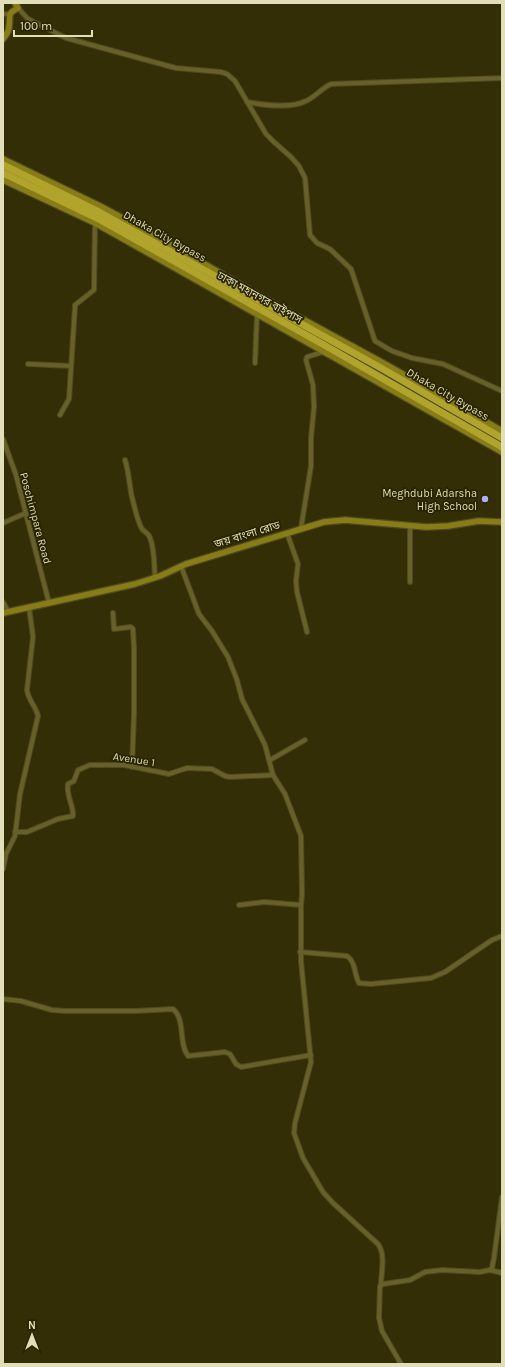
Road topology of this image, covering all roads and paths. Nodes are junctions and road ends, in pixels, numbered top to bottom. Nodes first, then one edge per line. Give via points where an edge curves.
1 (16, 5) edge
2 (3, 14) edge
3 (10, 14) junction
4 (3, 39) edge
5 (502, 78) edge
6 (247, 102) junction
7 (3, 159) edge
8 (3, 165) edge
9 (3, 173) edge
10 (3, 180) edge
11 (95, 223) junction
12 (257, 315) junction
13 (323, 352) junction
14 (256, 363) dead end
15 (28, 364) dead end
16 (71, 366) junction
17 (502, 391) edge
18 (60, 415) dead end
19 (502, 431) edge
20 (3, 438) edge
21 (502, 438) edge
22 (502, 447) edge
23 (502, 452) edge
24 (125, 460) dead end
25 (26, 513) junction
26 (502, 522) edge
27 (3, 523) edge
28 (410, 526) junction
29 (302, 528) junction
30 (287, 533) junction
31 (181, 566) junction
32 (155, 578) junction
33 (410, 582) dead end
34 (3, 602) edge
35 (49, 603) junction
36 (29, 607) junction
37 (6, 612) edge
38 (113, 613) dead end
39 (308, 632) dead end
40 (305, 740) dead end
41 (270, 760) junction
42 (132, 767) junction
43 (273, 775) junction
44 (15, 832) junction
45 (4, 859) edge
46 (3, 869) edge
47 (238, 905) dead end
48 (301, 905) junction
49 (502, 936) edge
50 (300, 952) junction
51 (3, 999) edge
52 (311, 1055) junction
53 (502, 1197) edge
54 (490, 1270) junction
55 (502, 1273) edge
56 (382, 1285) junction
57 (401, 1364) edge

1 - 3 main road
1 - 6 street via 28,19 66,38 176,68 227,74 235,81
2 - 3 street
3 - 4 main road via 9,28
5 - 6 street via 331,84 298,104 270,106
6 - 17 street via 266,134 299,166 305,178 310,235 351,269 375,341 412,358 443,364
7 - 19 main road via 162,239
8 - 21 highway, Dhaka City Bypass via 112,219
9 - 22 highway, ঢাকা মহানগর বাইপাস via 103,222
10 - 11 main road
11 - 12 main road
11 - 16 street via 94,290 75,305
12 - 13 main road
12 - 14 street
13 - 23 main road
13 - 29 street via 307,357 306,360 313,386 314,407 311,466
15 - 16 street
16 - 18 street via 69,399
20 - 25 street, Poschimpara Road
24 - 32 street via 136,512 143,530 150,537
25 - 27 street
25 - 35 street, Poschimpara Road
26 - 28 main road, জয় বাংলা রোড
28 - 29 main road, জয় বাংলা রোড via 339,520
28 - 33 street
29 - 30 main road, জয় বাংলা রোড
30 - 31 main road, জয় বাংলা রোড
30 - 39 street via 299,566 297,592
31 - 32 main road, জয় বাংলা রোড
31 - 41 street via 199,614 228,657 242,699
32 - 35 main road, জয় বাংলা রোড
34 - 37 street
35 - 36 main road, জয় বাংলা রোড
36 - 37 main road, জয় বাংলা রোড
36 - 44 street via 33,637 27,690 38,716 20,794
38 - 42 street via 114,629 133,629
40 - 41 street
41 - 43 street
42 - 43 street, Avenue 1 via 169,774 190,768 212,770 230,777
42 - 44 street, Avenue 1 via 124,764 104,764 81,768 74,781 67,786 73,816 58,819 27,832
43 - 48 street via 288,801 301,836
44 - 45 street
45 - 46 street
47 - 48 street via 264,902
48 - 50 street
49 - 50 street via 431,978 371,984 359,983 354,963 347,956
50 - 52 street
51 - 52 street via 65,1011 136,1011 170,1008 178,1014 188,1056 224,1052 230,1054 241,1067
52 - 56 street via 294,1133 303,1158 323,1192 381,1248
53 - 54 street via 494,1258
54 - 55 street
54 - 56 street via 425,1272 410,1280
56 - 57 street via 379,1318 382,1331

